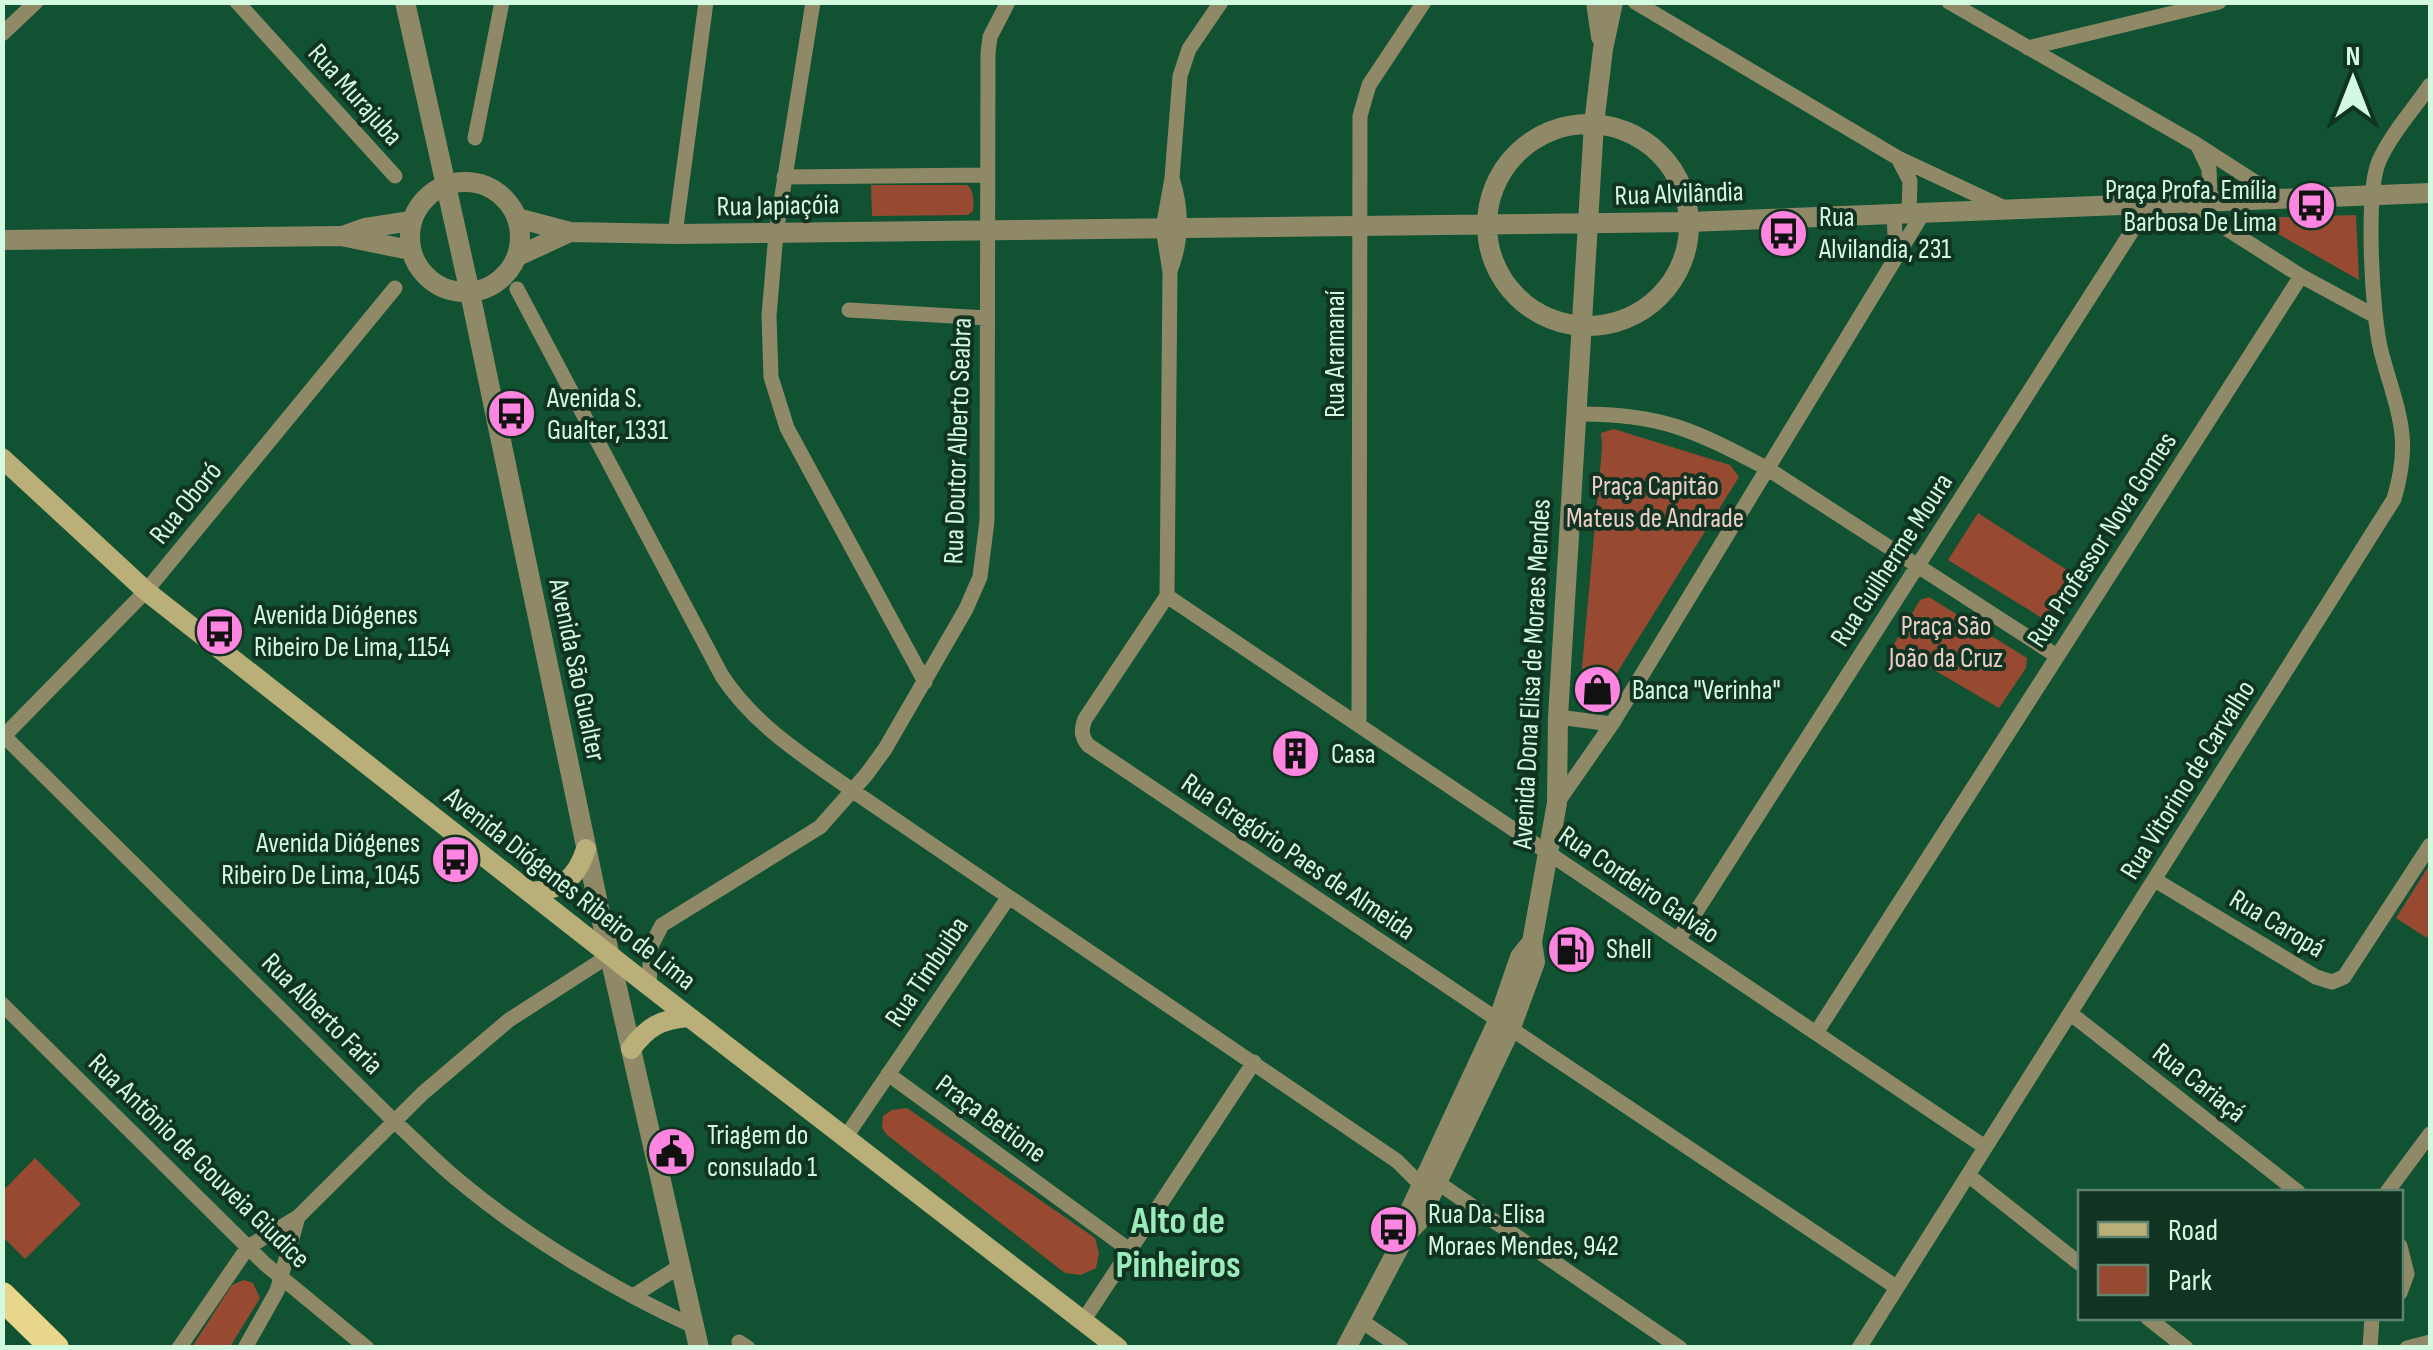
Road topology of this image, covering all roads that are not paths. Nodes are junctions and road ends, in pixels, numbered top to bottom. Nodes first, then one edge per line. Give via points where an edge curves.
1 (36, 2) edge
2 (237, 2) edge
3 (404, 2) edge
4 (502, 2) edge
5 (706, 2) edge
6 (812, 2) edge
7 (1008, 2) edge
8 (1221, 2) edge
9 (1424, 2) edge
10 (1596, 2) edge
11 (1613, 2) edge
12 (1950, 2) edge
13 (2219, 2) edge
14 (1642, 5) edge
15 (2, 34) edge
16 (2028, 48) junction
17 (1603, 49) junction
18 (2430, 85) edge
19 (1594, 124) junction
20 (475, 138) dead end
21 (2196, 144) junction
22 (1898, 158) junction
23 (985, 175) junction
24 (395, 176) dead end
25 (784, 177) junction
26 (446, 185) junction
27 (2430, 193) edge
28 (2373, 196) junction
29 (2280, 198) junction
30 (2210, 202) junction
31 (2186, 203) junction
32 (2148, 206) junction
33 (2010, 210) junction
34 (1909, 213) junction
35 (518, 218) junction
36 (411, 221) junction
37 (1689, 222) junction
38 (1588, 224) junction
39 (1486, 225) junction
40 (1360, 226) junction
41 (1171, 228) junction
42 (987, 231) junction
43 (570, 232) junction
44 (776, 233) junction
45 (675, 234) junction
46 (341, 236) junction
47 (2, 240) edge
48 (410, 250) junction
49 (518, 256) junction
50 (1896, 258) junction
51 (2302, 276) junction
52 (396, 288) dead end
53 (517, 289) dead end
54 (470, 293) junction
55 (849, 310) dead end
56 (2375, 316) junction
57 (987, 318) junction
58 (1582, 326) junction
59 (1575, 414) junction
60 (2, 458) edge
61 (1768, 469) junction
62 (1918, 566) junction
63 (146, 591) junction
64 (1167, 596) junction
65 (2057, 656) junction
66 (925, 682) junction
67 (1558, 717) junction
68 (1359, 724) junction
69 (1612, 724) junction
70 (3, 736) edge
71 (852, 791) junction
72 (1557, 804) junction
73 (2430, 845) edge
74 (586, 848) junction
75 (1550, 856) junction
76 (2155, 880) junction
77 (529, 892) junction
78 (1008, 898) junction
79 (1678, 940) junction
80 (610, 955) junction
81 (648, 986) junction
82 (2, 1004) edge
83 (2070, 1013) junction
84 (689, 1017) junction
85 (1504, 1026) junction
86 (1816, 1033) junction
87 (630, 1049) junction
88 (1254, 1062) junction
89 (888, 1074) junction
90 (395, 1122) junction
91 (2430, 1134) edge
92 (845, 1138) junction
93 (1984, 1147) junction
94 (1968, 1175) junction
95 (1427, 1180) junction
96 (2295, 1190) edge
97 (2388, 1190) edge
98 (298, 1218) junction
99 (248, 1247) junction
100 (1128, 1249) junction
101 (2403, 1258) edge
102 (2078, 1262) edge
103 (682, 1265) junction
104 (280, 1276) junction
105 (2403, 1285) edge
106 (1896, 1286) junction
107 (2, 1296) edge
108 (633, 1296) junction
109 (1360, 1320) junction
110 (2151, 1320) edge
111 (2372, 1320) edge
112 (1084, 1321) junction
113 (697, 1337) edge
114 (2430, 1342) edge
115 (55, 1348) edge
116 (179, 1348) edge
117 (245, 1348) edge
118 (367, 1348) edge
119 (1118, 1348) edge
120 (1346, 1348) edge
121 (1401, 1348) edge
122 (1680, 1348) edge
123 (1859, 1348) edge
124 (2186, 1348) edge
125 (2370, 1348) edge
126 (2407, 1348) edge

1 - 15 street
2 - 24 street, Rua Murajuba
3 - 26 street, Avenida São Gualter
4 - 20 street
5 - 45 street
6 - 25 street
7 - 23 street, Rua Doutor Alberto Seabra via 990,38
8 - 41 street via 1180,76
9 - 40 street, Rua Aramanaí via 1363,100
10 - 17 street, Avenida Dona Elisa de Moraes Mendes
11 - 17 street, Avenida Dona Elisa de Moraes Mendes
12 - 16 street
13 - 16 street
14 - 22 street
16 - 21 street
17 - 19 street, Avenida Dona Elisa de Moraes Mendes
18 - 28 street, Rua Vitorino de Carvalho via 2379,162
19 - 37 street via 1618,128 1661,154 1686,198
19 - 38 street, Avenida Dona Elisa de Moraes Mendes
19 - 39 street via 1553,130 1518,151 1494,185
21 - 29 street
21 - 30 street via 2209,169
22 - 33 street
22 - 34 street via 1910,182
23 - 25 street, Rua Japiaçóia
23 - 42 street, Rua Doutor Alberto Seabra
25 - 44 street
26 - 35 street via 488,187
26 - 36 street via 428,196
26 - 54 street, Avenida São Gualter
27 - 28 street, Rua Alvilândia
28 - 29 street, Rua Alvilândia
28 - 56 street, Rua Vitorino de Carvalho
29 - 30 street, Rua Alvilândia
30 - 31 street, Rua Alvilândia
31 - 32 street, Rua Alvilândia
31 - 51 street
32 - 33 street, Rua Alvilândia
32 - 62 street, Rua Guilherme Moura
33 - 34 street, Rua Alvilândia
34 - 37 street, Rua Alvilândia
34 - 50 street
34 - 50 street
35 - 43 street, Rua Japiaçóia
35 - 49 street
36 - 46 street
36 - 48 street
37 - 38 street, Rua Alvilândia
37 - 58 street via 1684,259 1665,291 1636,314
38 - 39 street, Rua Alvilândia
38 - 58 street, Avenida Dona Elisa de Moraes Mendes
39 - 40 street, Rua Alvilândia
39 - 58 street via 1504,282 1525,304
40 - 41 street, Rua Alvilândia
40 - 68 street, Rua Aramanaí
41 - 42 street, Rua Alvilândia
41 - 64 street
42 - 44 street, Rua Japiaçóia
42 - 57 street, Rua Doutor Alberto Seabra
43 - 45 street, Rua Japiaçóia
43 - 49 street, Rua Japiaçóia
44 - 45 street, Rua Japiaçóia
44 - 66 street via 768,352 778,404
46 - 47 street
46 - 48 street
48 - 54 street via 437,286
49 - 54 street, Rua Japiaçóia via 499,281
50 - 61 street
51 - 56 street
51 - 65 street, Rua Professor Nova Gomes
52 - 63 street, Rua Oboró
53 - 71 street via 740,702
54 - 74 street, Avenida São Gualter
55 - 57 street
56 - 76 street, Rua Vitorino de Carvalho via 2405,443 2394,499
57 - 66 street, Rua Doutor Alberto Seabra via 984,556 966,608
58 - 59 street, Avenida Dona Elisa de Moraes Mendes
59 - 61 street via 1673,423
59 - 67 street, Avenida Dona Elisa de Moraes Mendes
60 - 63 main road, Avenida Diógenes Ribeiro de Lima
61 - 62 street
61 - 69 street
62 - 65 street
62 - 79 street, Rua Guilherme Moura
63 - 70 street, Rua Oboró
63 - 77 main road, Avenida Diógenes Ribeiro de Lima
64 - 68 street, Rua Cordeiro Galvão
64 - 85 street, Rua Gregório Paes de Almeida via 1085,719 1088,746
65 - 86 street, Rua Professor Nova Gomes
66 - 71 street, Rua Doutor Alberto Seabra
67 - 69 street
67 - 72 street, Avenida Dona Elisa de Moraes Mendes
68 - 75 street, Rua Cordeiro Galvão
69 - 72 street
70 - 90 street, Rua Alberto Faria
71 - 78 street
71 - 81 street, Rua Doutor Alberto Seabra via 820,826 662,925 651,946
72 - 75 street, Avenida Dona Elisa de Moraes Mendes
73 - 76 street, Rua Caropá via 2344,977 2332,982
74 - 77 main road via 564,885
74 - 80 street, Avenida São Gualter
75 - 79 street, Rua Cordeiro Galvão
75 - 85 street, Avenida Dona Elisa de Moraes Mendes via 1532,942 1520,957
76 - 83 street, Rua Vitorino de Carvalho
77 - 80 main road, Avenida Diógenes Ribeiro de Lima
78 - 88 street
78 - 89 street, Rua Timbuiba
79 - 86 street, Rua Cordeiro Galvão
80 - 81 main road, Avenida Diógenes Ribeiro de Lima
80 - 87 street, Avenida São Gualter
80 - 90 street via 510,1020
81 - 84 main road, Avenida Diógenes Ribeiro de Lima
82 - 99 street, Rua Antônio de Gouveia Giudice
83 - 93 street, Rua Vitorino de Carvalho
83 - 96 street, Rua Cariaçá
84 - 87 main road via 662,1021
84 - 92 main road, Avenida Diógenes Ribeiro de Lima
85 - 95 street, Avenida Dona Elisa de Moraes Mendes
85 - 106 street, Rua Gregório Paes de Almeida
86 - 93 street, Rua Cordeiro Galvão
87 - 103 street, Avenida São Gualter
88 - 95 street
88 - 100 street
89 - 92 street
89 - 100 street, Praça Betione
90 - 98 street
90 - 108 street, Rua Alberto Faria via 458,1181
91 - 97 street
92 - 112 main road, Avenida Diógenes Ribeiro de Lima
93 - 94 street, Rua Vitorino de Carvalho
94 - 102 street
94 - 106 street, Rua Vitorino de Carvalho
95 - 109 street, Avenida Dona Elisa de Moraes Mendes via 1418,1222
95 - 122 street
98 - 99 street
98 - 104 street
99 - 104 street, Rua Antônio de Gouveia Giudice
99 - 116 street
100 - 112 street
101 - 105 street
103 - 108 street
103 - 113 street, Avenida São Gualter
104 - 117 street
104 - 118 street, Rua Antônio de Gouveia Giudice
106 - 123 street, Rua Vitorino de Carvalho
107 - 115 highway
108 - 113 street, Rua Alberto Faria
109 - 120 street, Avenida Dona Elisa de Moraes Mendes
109 - 121 street
110 - 124 street
111 - 125 street
112 - 119 main road, Avenida Diógenes Ribeiro de Lima
114 - 126 street

